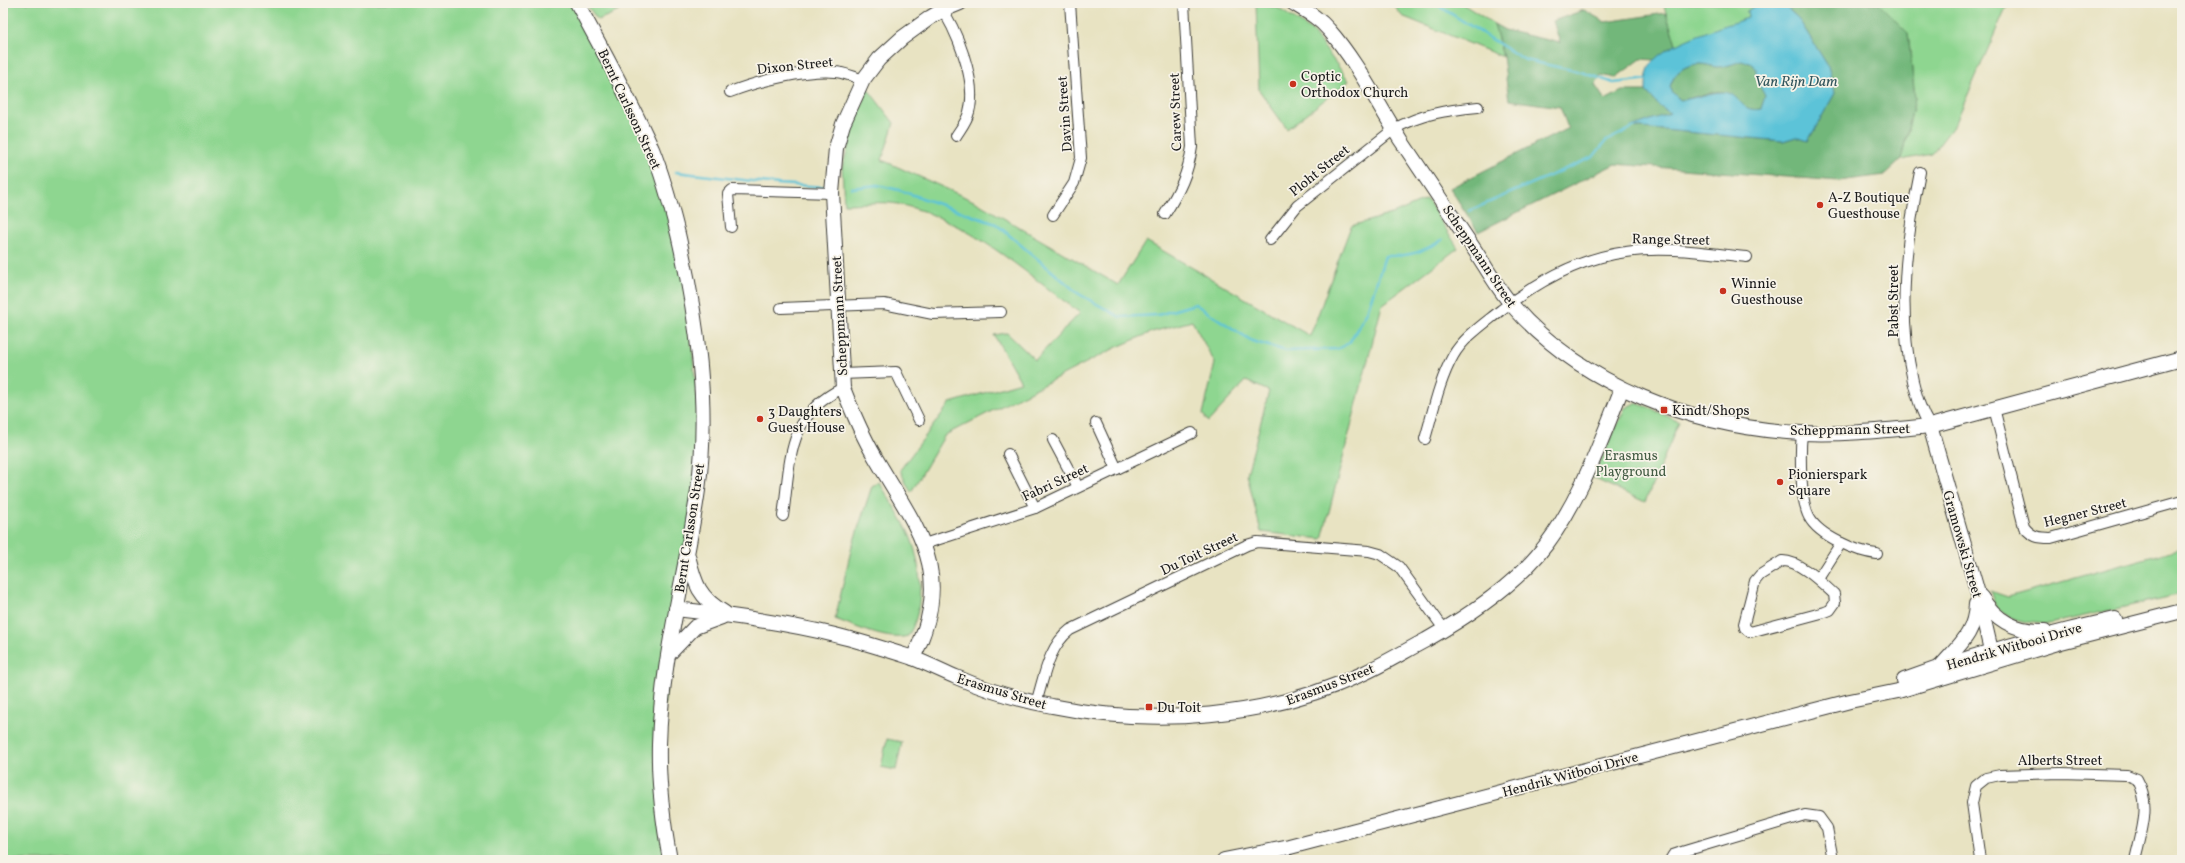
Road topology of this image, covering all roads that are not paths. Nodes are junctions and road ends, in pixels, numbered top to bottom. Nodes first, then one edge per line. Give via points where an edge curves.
1 (577, 3) edge
2 (960, 3) edge
3 (1070, 3) edge
4 (1184, 3) edge
5 (1293, 3) edge
6 (940, 6) edge
7 (863, 80) junction
8 (730, 92) dead end
9 (1478, 107) dead end
10 (1394, 129) junction
11 (956, 136) dead end
12 (1920, 172) dead end
13 (832, 193) junction
14 (1166, 214) dead end
15 (1053, 215) dead end
16 (731, 227) dead end
17 (1270, 240) dead end
18 (1746, 257) dead end
19 (1510, 303) junction
20 (838, 306) junction
21 (781, 308) dead end
22 (1001, 312) dead end
23 (2182, 358) edge
24 (842, 381) junction
25 (1622, 388) junction
26 (1994, 408) junction
27 (919, 420) dead end
28 (1096, 423) dead end
29 (1930, 426) junction
30 (1192, 433) dead end
31 (1802, 433) junction
32 (1425, 439) dead end
33 (1053, 440) dead end
34 (1008, 454) dead end
35 (1117, 469) junction
36 (1078, 487) junction
37 (2182, 501) edge
38 (1035, 508) junction
39 (783, 516) dead end
40 (1841, 543) junction
41 (924, 544) junction
42 (687, 551) junction
43 (1877, 554) dead end
44 (1818, 579) junction
45 (1977, 590) junction
46 (2182, 607) edge
47 (676, 609) junction
48 (2182, 611) edge
49 (728, 615) junction
50 (1444, 629) junction
51 (2060, 631) junction
52 (669, 654) junction
53 (1992, 656) junction
54 (913, 658) junction
55 (1940, 667) junction
56 (1850, 701) junction
57 (1036, 703) junction
58 (1290, 847) junction
59 (670, 860) edge
60 (1224, 860) edge
61 (1269, 860) edge
62 (1670, 860) edge
63 (1833, 860) edge
64 (1980, 860) edge
65 (2135, 860) edge

1 - 42 street, Bernt Carlsson Street via 652,150 670,204 684,263 695,327 702,440 698,489
2 - 6 street, Scheppmann Street
3 - 15 street, Davin Street via 1081,158 1074,183
4 - 14 street, Carew Street via 1192,146 1189,167 1181,188
5 - 10 street, Scheppmann Street via 1329,30
6 - 7 street, Scheppmann Street via 879,59
6 - 11 street via 964,58 972,94 967,119
7 - 8 street, Dixon Street via 837,72 823,72 768,79
7 - 13 street, Scheppmann Street via 843,124 836,148
9 - 10 street, Ploht Street via 1425,115 1411,119
10 - 17 street, Ploht Street via 1297,206
10 - 19 street, Scheppmann Street
12 - 29 street, Pabst Street via 1910,230 1904,317 1910,366 1922,412
13 - 16 street via 732,190 728,194
13 - 20 street, Scheppmann Street
18 - 19 street, Range Street via 1652,250 1606,255 1568,269
19 - 25 street, Scheppmann Street via 1560,351
19 - 32 street, Range Street via 1462,343 1444,376
20 - 21 street
20 - 22 street via 894,304 933,314
20 - 24 street, Scheppmann Street
23 - 26 street, Scheppmann Street
24 - 27 street via 896,372
24 - 39 street via 811,410 794,437
24 - 41 street, Scheppmann Street via 855,417 874,455
25 - 31 street, Scheppmann Street via 1659,403 1723,422
25 - 50 street, Erasmus Street via 1577,492 1550,539 1500,591
26 - 29 street, Scheppmann Street
26 - 37 street, Hegner Street via 2024,527 2029,534 2038,538 2050,538
28 - 35 street
29 - 31 street, Scheppmann Street
29 - 45 street, Gramowski Street
30 - 35 street, Fabri Street
31 - 40 street via 1801,461 1809,516 1816,526
33 - 36 street
34 - 38 street
35 - 36 street, Fabri Street
36 - 38 street, Fabri Street
38 - 41 street, Fabri Street
40 - 43 street via 1861,552
40 - 44 street
41 - 54 street, Scheppmann Street via 932,583 931,609 923,638
42 - 47 street, Bernt Carlsson Street
42 - 49 street via 696,587 711,605
44 - 44 street via 1834,594 1834,603 1830,610 1753,632 1745,628 1753,585 1760,575 1782,561 1787,561
45 - 51 street via 1989,610 2011,626 2024,630
45 - 53 street, Gramowski Street
45 - 55 street via 1973,625 1960,646
46 - 51 street, Hendrik Witbooi Drive
47 - 49 street, Erasmus Street
47 - 52 street, Bernt Carlsson Street
48 - 53 street, Hendrik Witbooi Drive
49 - 52 street via 695,627
49 - 54 street, Erasmus Street via 834,634
50 - 57 street, Erasmus Street via 1361,675 1279,703 1231,712 1170,717 1094,713
50 - 57 street, Du Toit Street via 1399,567 1380,554 1257,542 1070,630 1062,636 1051,655
51 - 53 street, Hendrik Witbooi Drive
52 - 59 street, Bernt Carlsson Street via 659,743 659,766 662,811
53 - 55 street, Hendrik Witbooi Drive
53 - 56 street, Hendrik Witbooi Drive via 1898,691
54 - 57 street, Erasmus Street via 976,685
55 - 56 street, Hendrik Witbooi Drive
56 - 58 street, Hendrik Witbooi Drive
58 - 60 street, Hendrik Witbooi Drive
58 - 61 street, Hendrik Witbooi Drive
62 - 63 street via 1685,851 1805,815 1819,817 1827,828
64 - 65 street, Alberts Street via 1972,803 1976,786 1986,778 2000,775 2061,773 2127,775 2137,779 2145,796 2146,808

